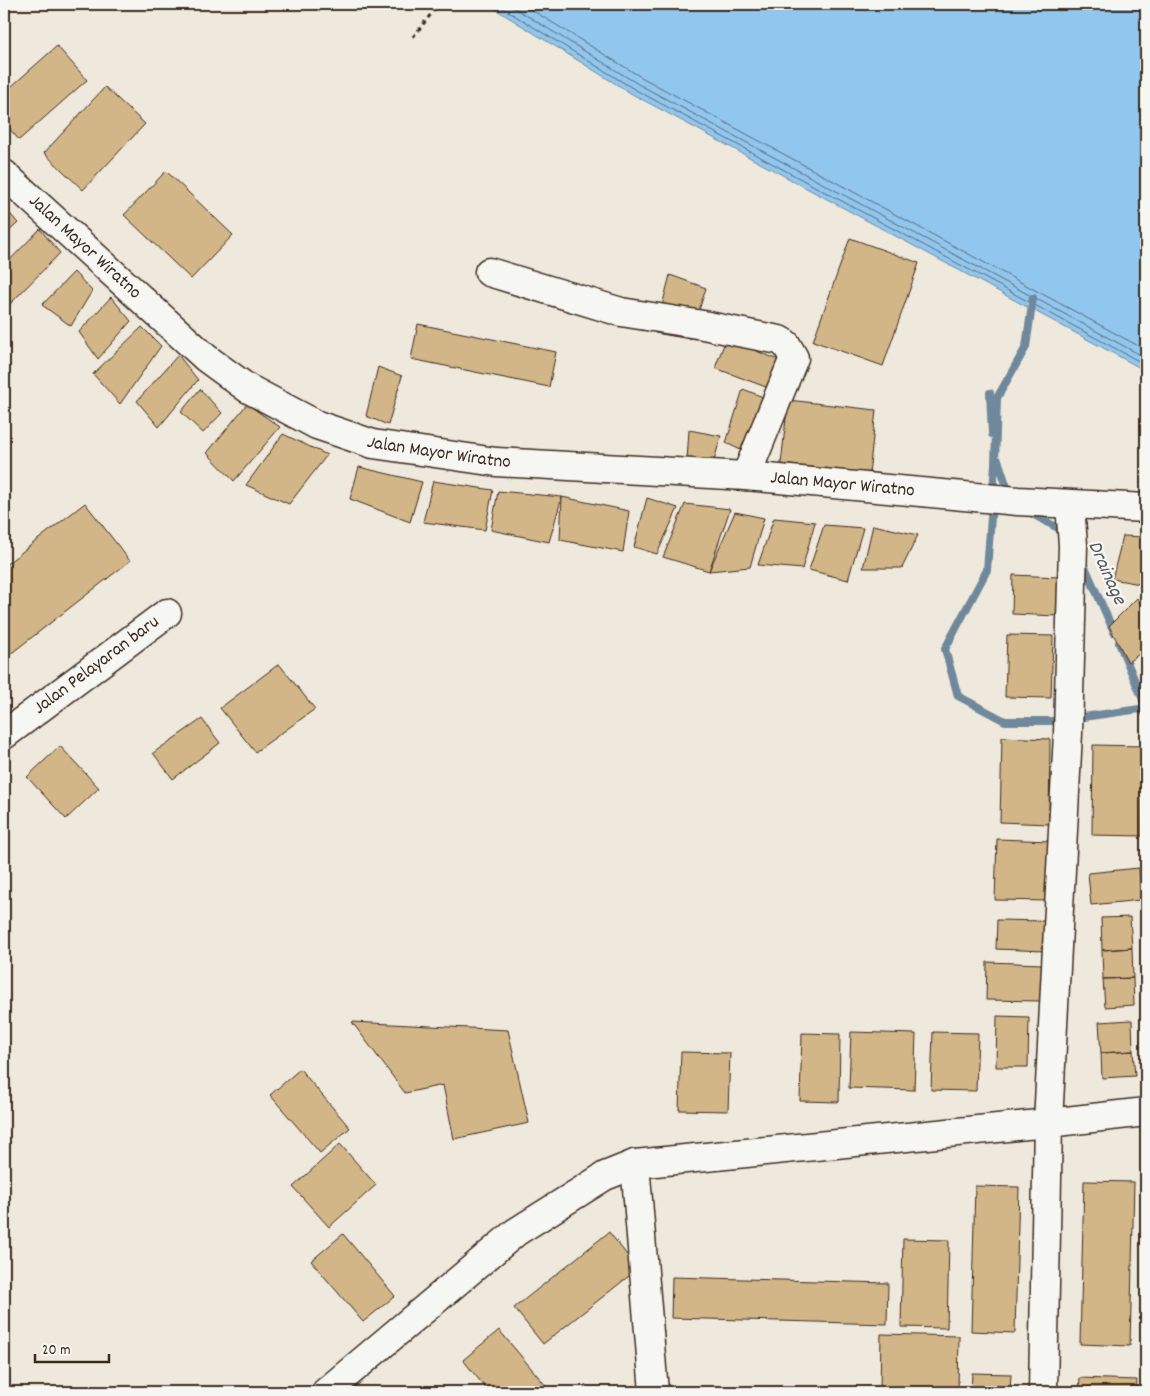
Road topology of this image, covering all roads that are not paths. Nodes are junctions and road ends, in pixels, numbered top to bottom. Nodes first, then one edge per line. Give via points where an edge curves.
1 (4, 174) edge
2 (489, 272) dead end
3 (746, 476) junction
4 (1070, 505) junction
5 (1146, 508) edge
6 (167, 613) dead end
7 (4, 735) edge
8 (1146, 1112) edge
9 (1048, 1124) junction
10 (636, 1164) junction
11 (326, 1392) edge
12 (654, 1392) edge
13 (1043, 1392) edge

1 - 3 street, Jalan Mayor Wiratno via 206,358 247,388 317,425 373,444 496,462
2 - 3 street via 622,312 780,340 786,344 794,358
3 - 4 street, Jalan Mayor Wiratno
4 - 5 street, Jalan Mayor Wiratno
4 - 9 street via 1073,545 1068,733
6 - 7 street, Jalan Pelayaran baru
8 - 9 street
9 - 10 street
9 - 13 street
10 - 11 street via 605,1176 516,1232
10 - 12 street

